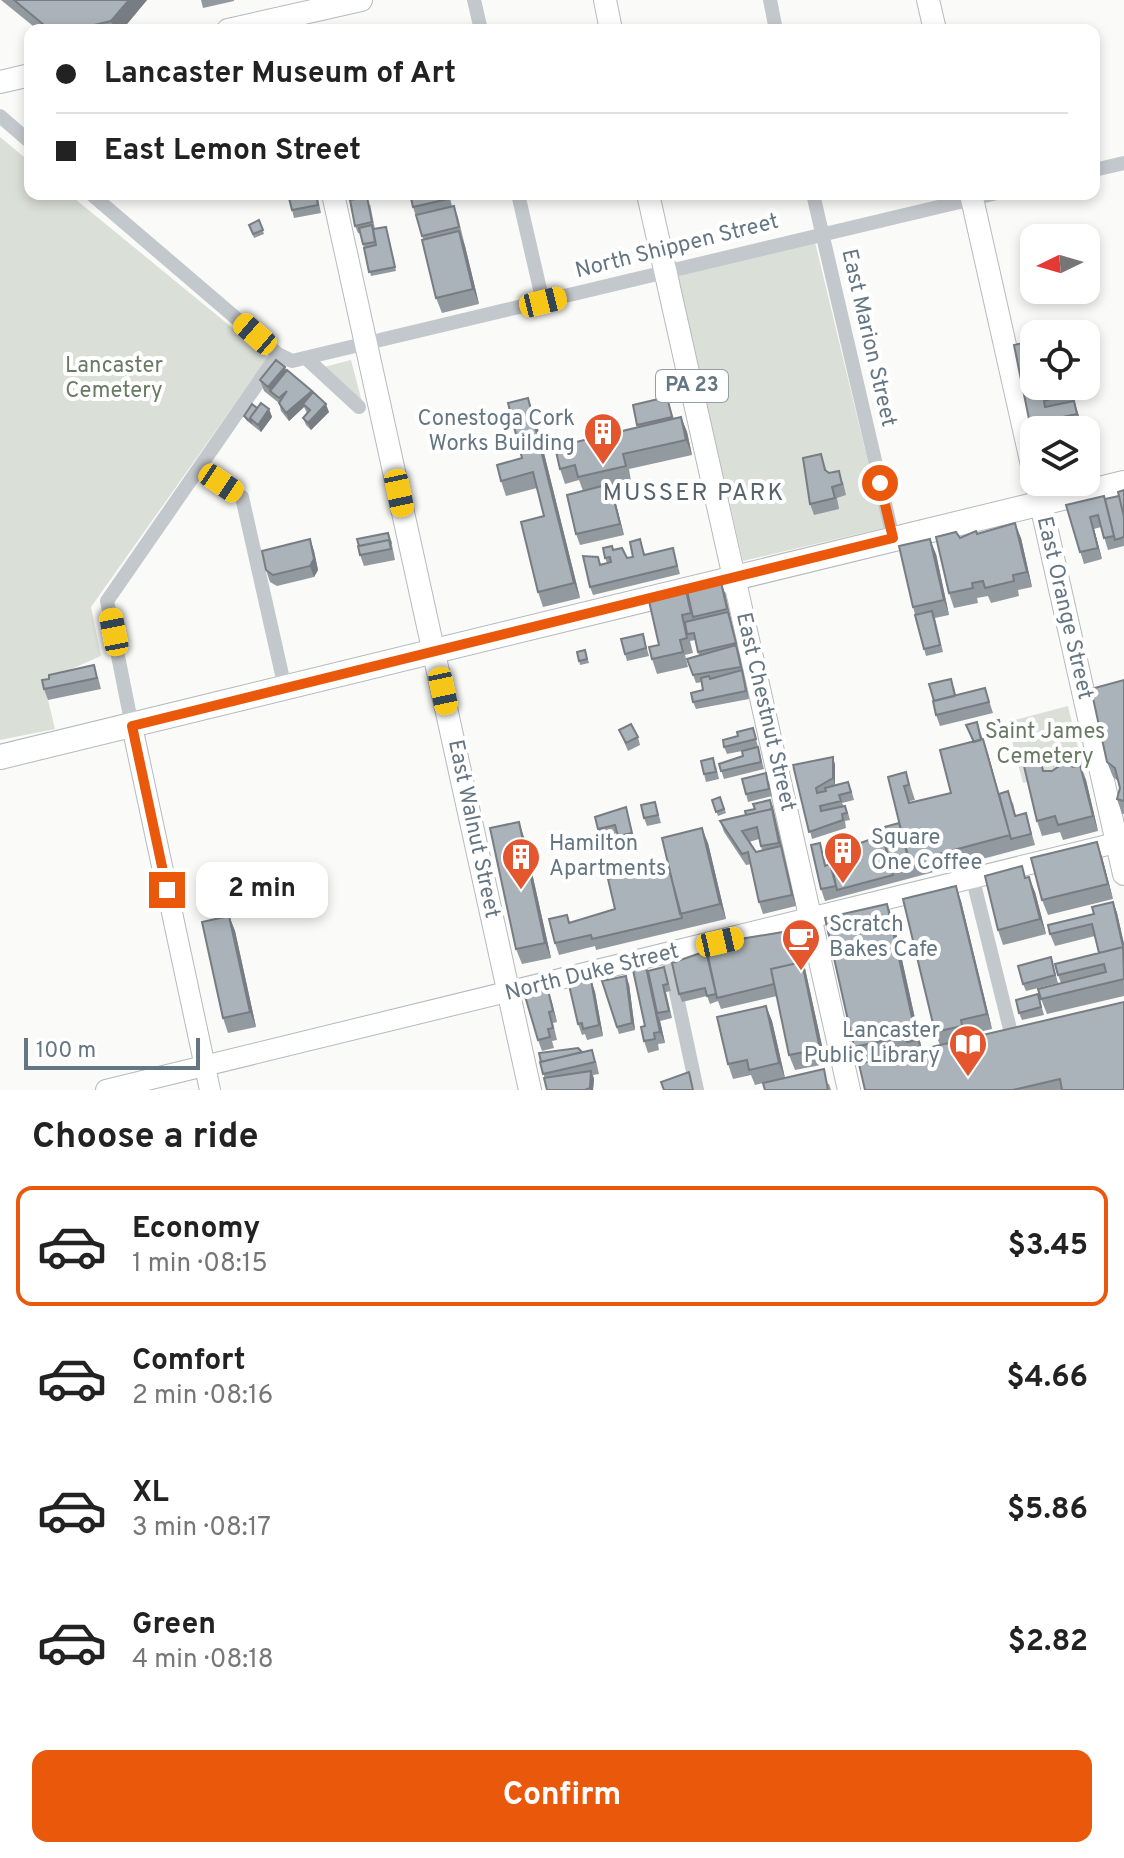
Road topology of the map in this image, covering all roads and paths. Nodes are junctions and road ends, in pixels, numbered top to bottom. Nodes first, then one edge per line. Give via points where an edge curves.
1 (361, 0) edge
2 (474, 0) edge
3 (605, 0) edge
4 (770, 0) edge
5 (928, 0) edge
6 (309, 14) edge
7 (258, 24) edge
8 (480, 24) edge
9 (610, 24) edge
10 (775, 24) edge
11 (934, 24) edge
12 (24, 76) edge
13 (0, 82) edge
14 (0, 116) edge
15 (24, 137) edge
16 (1124, 163) edge
17 (1100, 169) edge
18 (98, 200) edge
19 (334, 200) edge
20 (519, 200) edge
21 (649, 200) edge
22 (814, 200) edge
23 (963, 200) edge
24 (980, 200) edge
25 (822, 235) junction
26 (666, 272) junction
27 (543, 302) junction
28 (366, 346) junction
29 (278, 354) junction
30 (307, 359) junction
31 (359, 407) dead end
32 (1023, 416) edge
33 (199, 468) junction
34 (1124, 483) edge
35 (1100, 486) edge
36 (1028, 496) edge
37 (1039, 496) edge
38 (893, 538) junction
39 (735, 577) junction
40 (434, 651) junction
41 (285, 688) junction
42 (132, 726) junction
43 (0, 757) edge
44 (1121, 842) edge
45 (1124, 874) edge
46 (973, 880) junction
47 (812, 920) junction
48 (668, 955) junction
49 (509, 993) junction
50 (1012, 1037) edge
51 (205, 1066) junction
52 (106, 1090) edge
53 (210, 1090) edge
54 (530, 1090) edge
55 (697, 1090) edge
56 (849, 1090) edge

1 - 6 main road
2 - 8 street
3 - 9 main road
4 - 10 street
5 - 11 main road
6 - 7 main road
12 - 13 main road
14 - 15 street
16 - 17 street
18 - 29 street
19 - 28 main road, East Walnut Street
20 - 27 street
21 - 26 main road, East Chestnut Street / PA 23
22 - 25 street, East Marion Street
23 - 25 street, North Shippen Street
24 - 32 main road
25 - 26 street, North Shippen Street
25 - 38 street, East Marion Street
26 - 27 street, North Shippen Street
26 - 39 main road, East Chestnut Street / PA 23
27 - 28 street, North Shippen Street
28 - 30 street, North Shippen Street
28 - 40 main road, East Walnut Street
29 - 30 street, North Shippen Street via 292,361
29 - 33 street
30 - 31 street
33 - 41 street via 242,497
33 - 42 street via 107,601
34 - 35 highway
36 - 38 highway
37 - 44 main road, East Orange Street
38 - 39 highway
39 - 40 highway
39 - 47 main road, East Chestnut Street / PA 23
40 - 41 highway
40 - 49 main road, East Walnut Street
41 - 42 highway
42 - 43 highway
42 - 51 main road
44 - 45 main road, East Orange Street
44 - 46 main road, North Duke Street
46 - 47 main road, North Duke Street
46 - 50 street
47 - 48 main road, North Duke Street
47 - 56 main road, East Chestnut Street / PA 23
48 - 49 main road, North Duke Street
48 - 55 street
49 - 51 main road, North Duke Street
49 - 54 main road, East Walnut Street
51 - 52 main road, North Duke Street
51 - 53 main road

